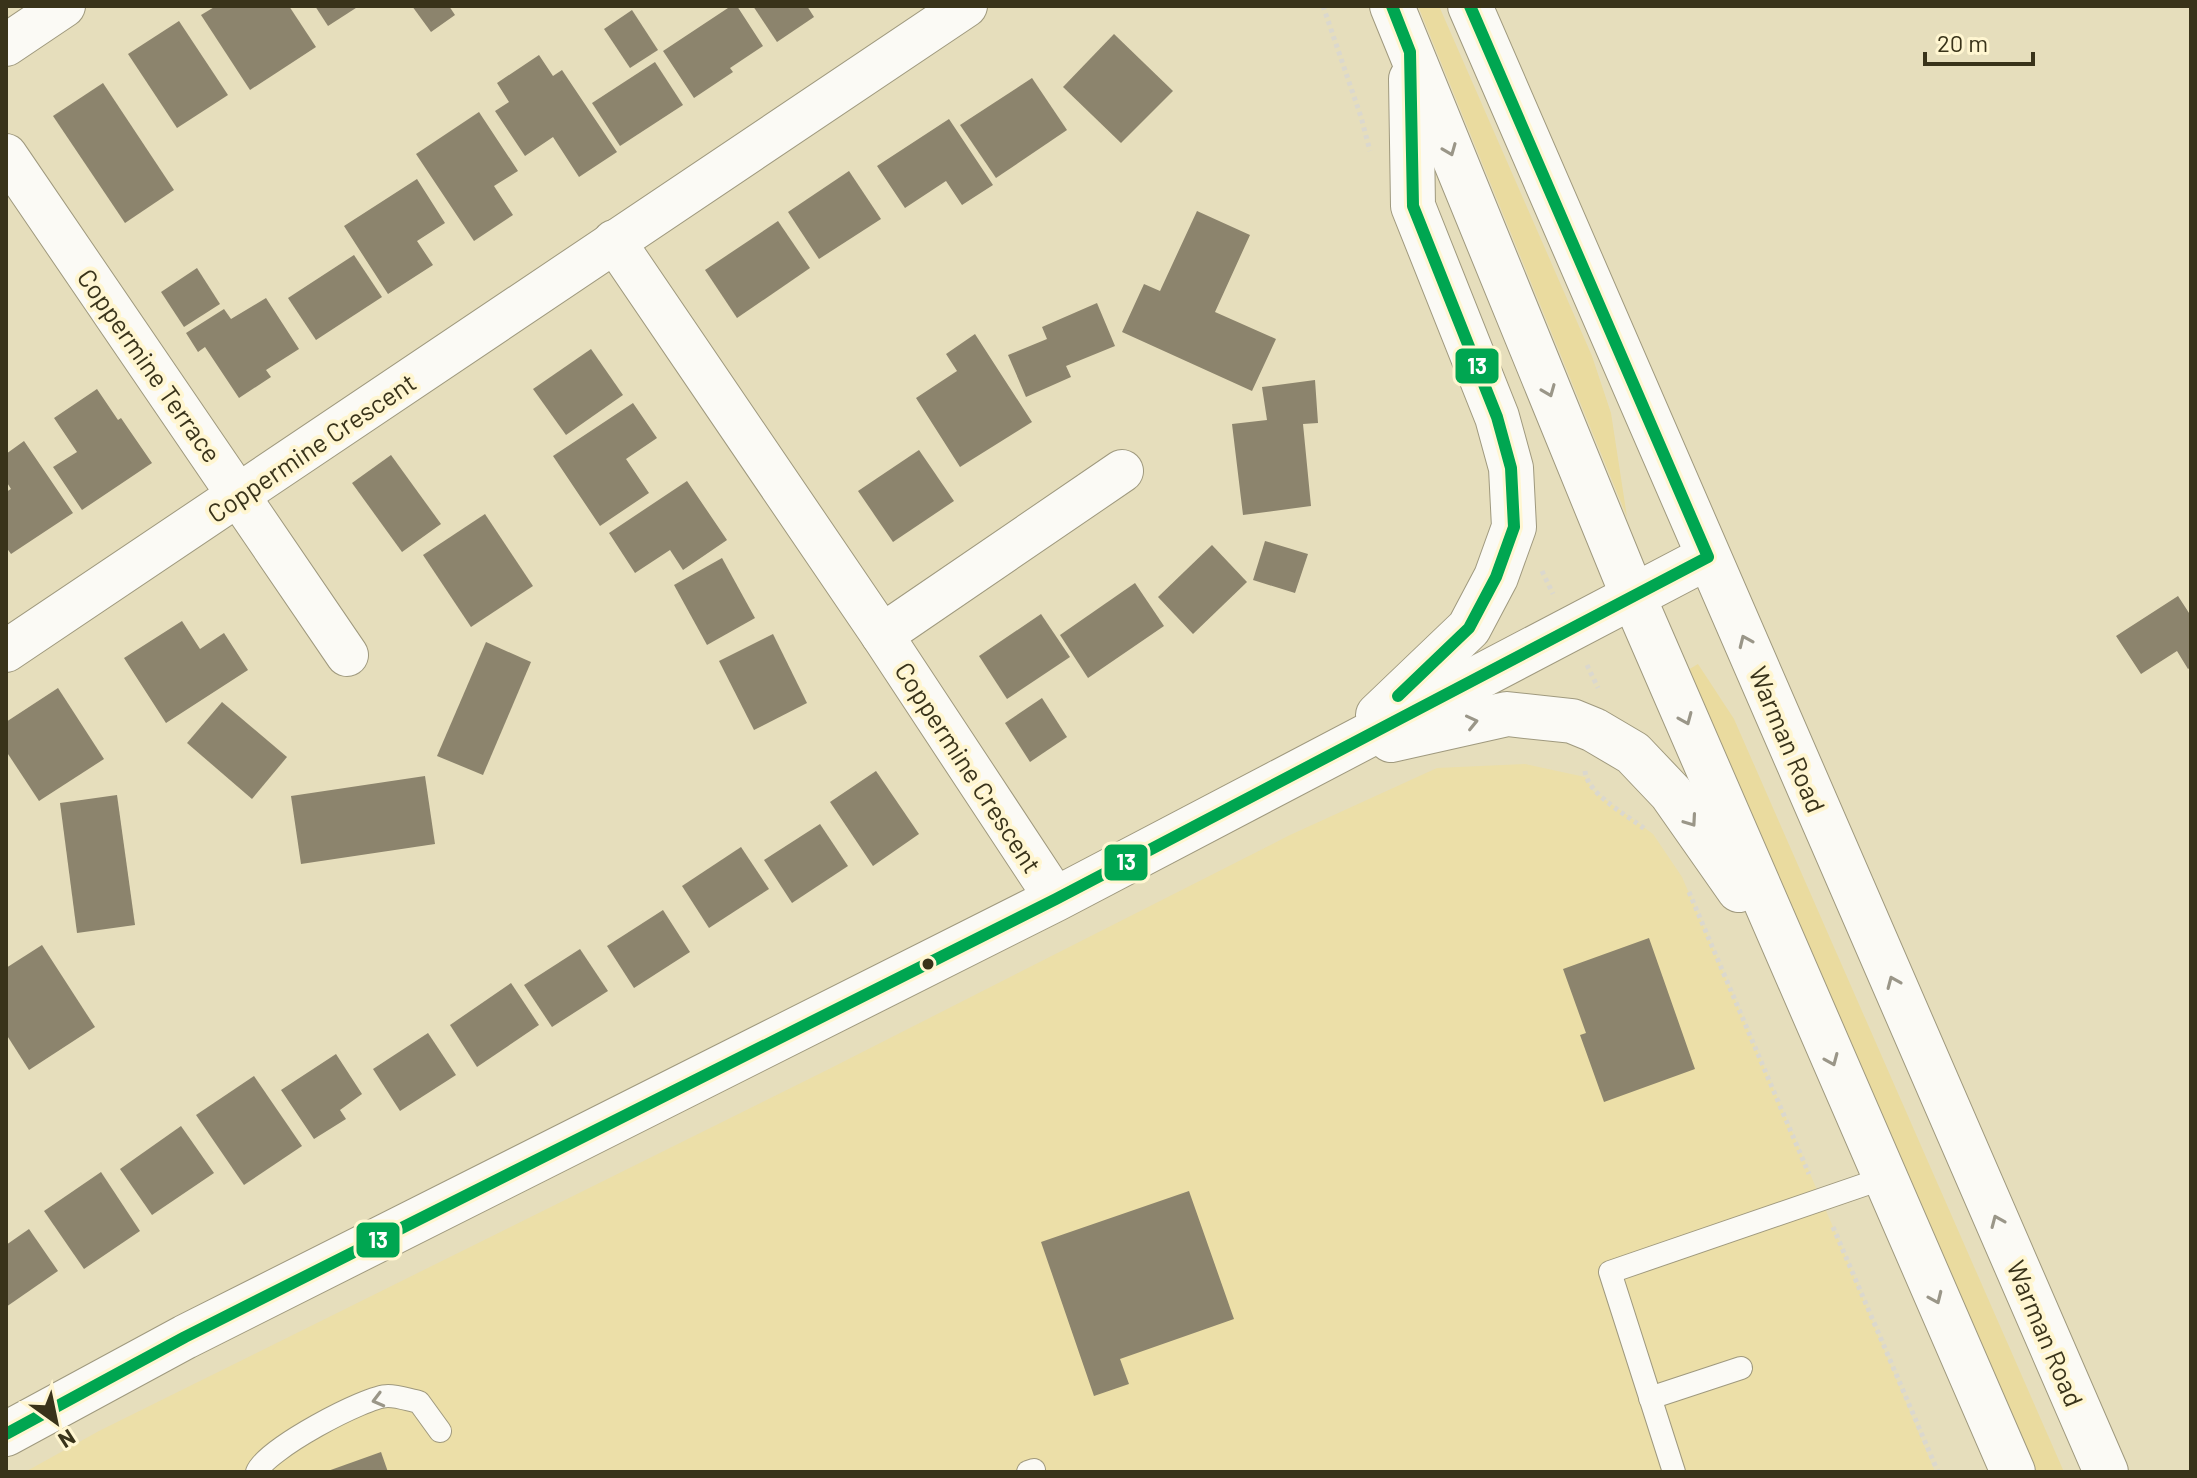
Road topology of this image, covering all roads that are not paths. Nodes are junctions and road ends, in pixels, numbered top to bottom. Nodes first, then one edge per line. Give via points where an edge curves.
1 (64, 6) edge
2 (966, 6) edge
3 (1392, 6) edge
4 (1470, 6) edge
5 (6, 45) edge
6 (1410, 52) junction
7 (6, 155) edge
8 (614, 241) junction
9 (1122, 471) dead end
10 (240, 495) junction
11 (1708, 557) junction
12 (1633, 596) junction
13 (882, 635) junction
14 (6, 651) edge
15 (347, 655) dead end
16 (1341, 750) junction
17 (1056, 899) junction
18 (1790, 962) junction
19 (1884, 1178) junction
20 (1741, 1368) dead end
21 (1650, 1398) junction
22 (440, 1431) dead end
23 (6, 1434) edge
24 (257, 1472) edge
25 (1674, 1472) edge
26 (2013, 1472) edge
27 (2106, 1472) edge

1 - 5 street
2 - 8 street, Coppermine Crescent
3 - 6 main road
4 - 11 main road, Warman Road
6 -> 12 main road
6 - 16 main road via 1413,206 1497,417 1511,468 1514,527 1469,628
7 - 10 street, Coppermine Terrace
8 - 10 street, Coppermine Crescent
8 - 13 street, Coppermine Crescent
9 - 13 street, Coppermine Crescent
10 - 14 street, Coppermine Crescent
10 - 15 street, Coppermine Terrace
11 - 12 main road
27 -> 11 main road, Warman Road
12 - 16 main road
12 -> 18 main road
13 - 17 street, Coppermine Crescent
16 - 17 main road
16 -> 18 main road via 1507,714 1572,721 1594,730 1633,753 1671,793
17 - 23 main road via 185,1337
18 -> 19 main road
19 - 21 lane via 1610,1272
19 -> 26 main road
20 - 21 lane
21 - 25 lane
22 -> 24 lane via 419,1402 387,1395 284,1444

